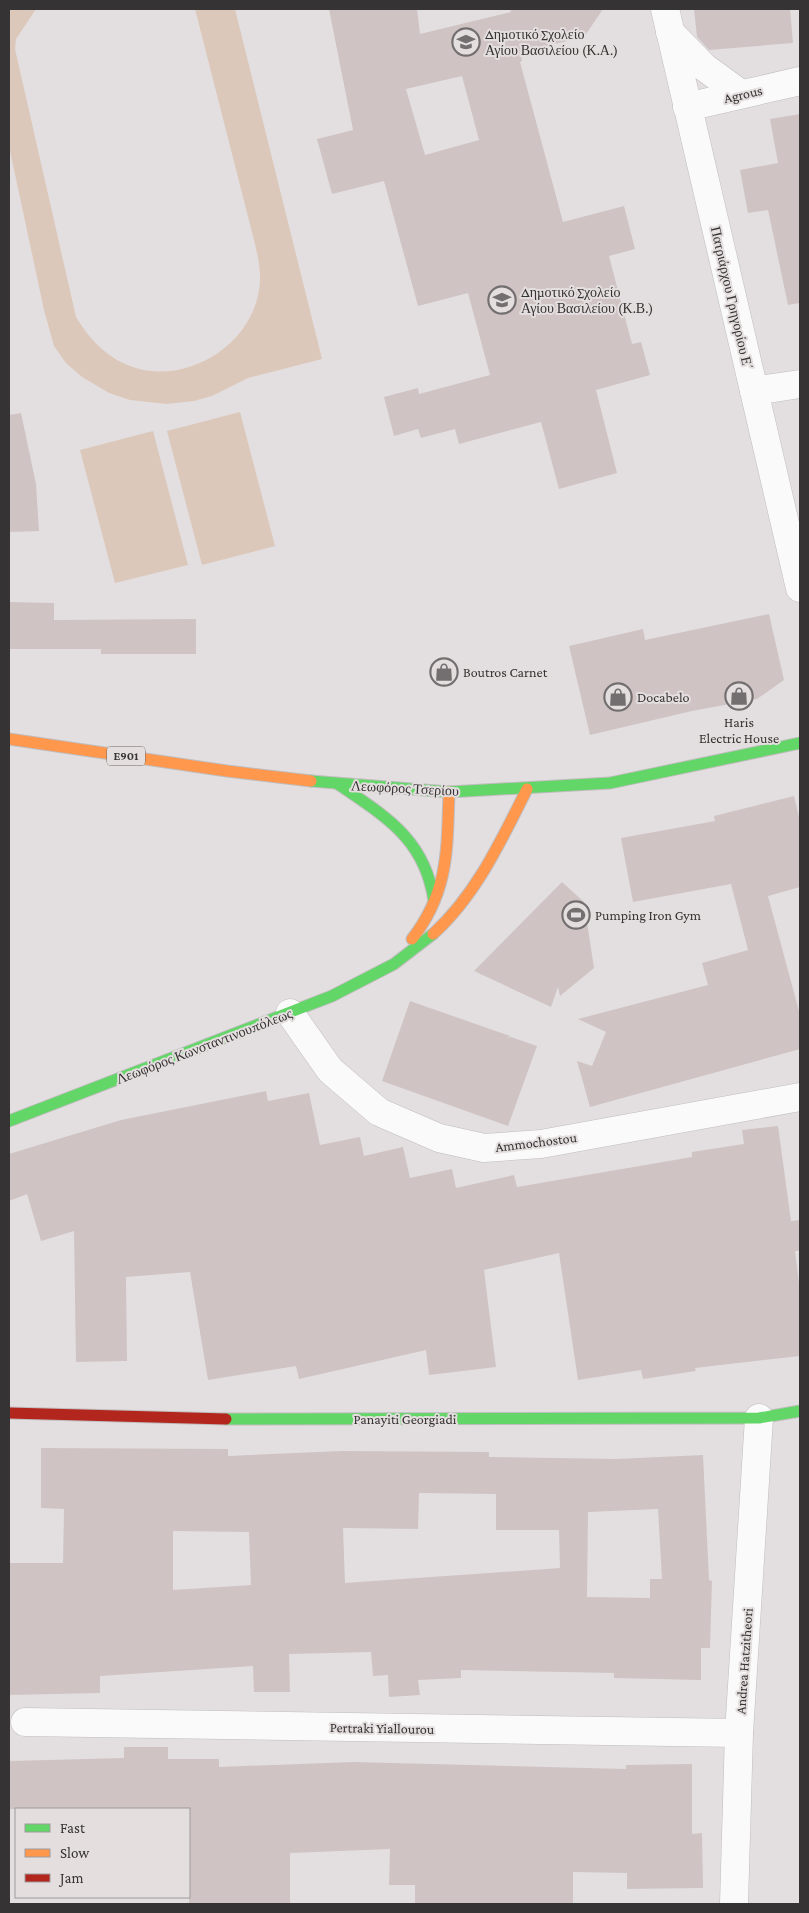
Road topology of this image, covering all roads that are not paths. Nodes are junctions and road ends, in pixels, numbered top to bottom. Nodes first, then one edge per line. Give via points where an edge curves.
1 (668, 21) edge
2 (800, 81) edge
3 (741, 94) junction
4 (687, 107) junction
5 (800, 384) edge
6 (754, 391) junction
7 (800, 588) edge
8 (9, 739) edge
9 (800, 743) edge
10 (338, 784) junction
11 (527, 789) junction
12 (449, 792) junction
13 (434, 904) junction
14 (396, 963) junction
15 (290, 1013) junction
16 (800, 1097) edge
17 (9, 1121) edge
18 (800, 1411) edge
19 (9, 1413) edge
20 (759, 1418) junction
21 (25, 1722) dead end
22 (739, 1733) junction
23 (734, 1904) edge

1 - 3 street via 704,67
1 - 4 street, Πατριάρχου Γρηγορίου Ε΄
2 - 3 street, Agrous
3 - 4 street, Agrous
4 - 6 street, Πατριάρχου Γρηγορίου Ε΄
5 - 6 street
6 - 7 street, Πατριάρχου Γρηγορίου Ε΄
8 - 10 street, Λεωφόρος Τσερίου / E901
9 - 11 street, Λεωφόρος Τσερίου via 610,783
10 - 12 street, Λεωφόρος Τσερίου
10 - 13 street via 399,826 412,842 430,875
11 - 12 street, Λεωφόρος Τσερίου
11 - 14 street, Λεωφόρος Κωνσταντινουπόλεως via 492,858 470,892 444,924
12 - 13 street, Λεωφόρος Κωνσταντινουπόλεως via 445,863
13 - 14 street, Λεωφόρος Κωνσταντινουπόλεως
14 - 15 street, Λεωφόρος Κωνσταντινουπόλεως
15 - 16 street, Ammochostou via 330,1070 379,1112 439,1138 484,1148 541,1144
15 - 17 street, Λεωφόρος Κωνσταντινουπόλεως
18 - 20 street, Panayiti Georgiadi
19 - 20 street, Panayiti Georgiadi via 268,1420
20 - 22 street, Andrea Hatzitheori
21 - 22 street, Pertraki Yiallourou
22 - 23 street, Andrea Hatzitheori

